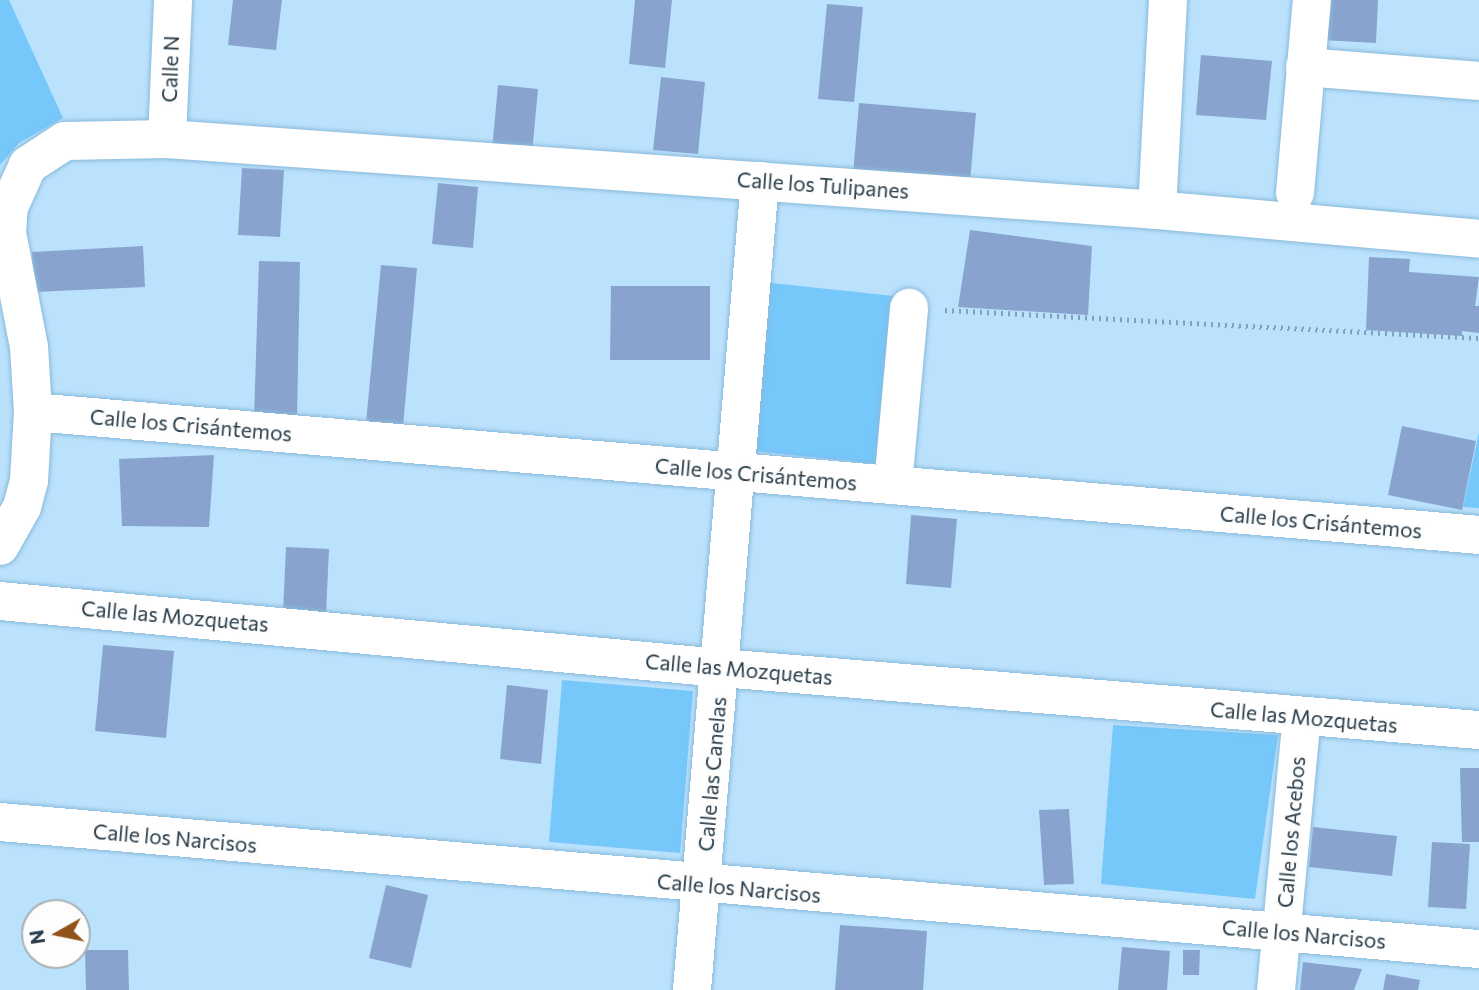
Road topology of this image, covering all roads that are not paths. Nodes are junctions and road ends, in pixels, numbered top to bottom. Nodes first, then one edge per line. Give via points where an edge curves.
1 (173, 0) edge
2 (1168, 0) edge
3 (1312, 0) edge
4 (1305, 67) junction
5 (1479, 81) edge
6 (167, 139) junction
7 (760, 181) junction
8 (1295, 193) dead end
9 (1157, 210) junction
10 (1479, 239) edge
11 (909, 308) road end
12 (33, 412) junction
13 (736, 473) junction
14 (894, 485) junction
15 (1479, 535) edge
16 (0, 546) edge
17 (0, 601) edge
18 (721, 668) junction
19 (1301, 717) junction
20 (1479, 730) edge
21 (0, 822) edge
22 (703, 885) junction
23 (1281, 932) junction
24 (1479, 949) edge
25 (692, 990) edge
26 (1276, 990) edge

1 - 6 street, Calle N
2 - 9 street
3 - 4 street
4 - 5 street
4 - 8 street
6 - 7 street, Calle los Tulipanes
6 - 12 street via 65,141 28,165 17,184 6,233 29,347
7 - 9 street, Calle los Tulipanes
7 - 13 street, Calle las Canelas
9 - 10 street, Calle los Tulipanes
11 - 14 street
12 - 13 street, Calle los Crisántemos
12 - 16 street via 29,481 22,507
13 - 14 street, Calle los Crisántemos
13 - 18 street, Calle las Canelas
14 - 15 street, Calle los Crisántemos
17 - 18 street, Calle las Mozquetas
18 - 19 street, Calle las Mozquetas
18 - 22 street, Calle las Canelas
19 - 20 street, Calle las Mozquetas
19 - 23 street, Calle los Acebos
21 - 22 street, Calle los Narcisos
22 - 23 street, Calle los Narcisos
22 - 25 street, Calle las Canelas
23 - 24 street, Calle los Narcisos
23 - 26 street, Calle los Acebos

